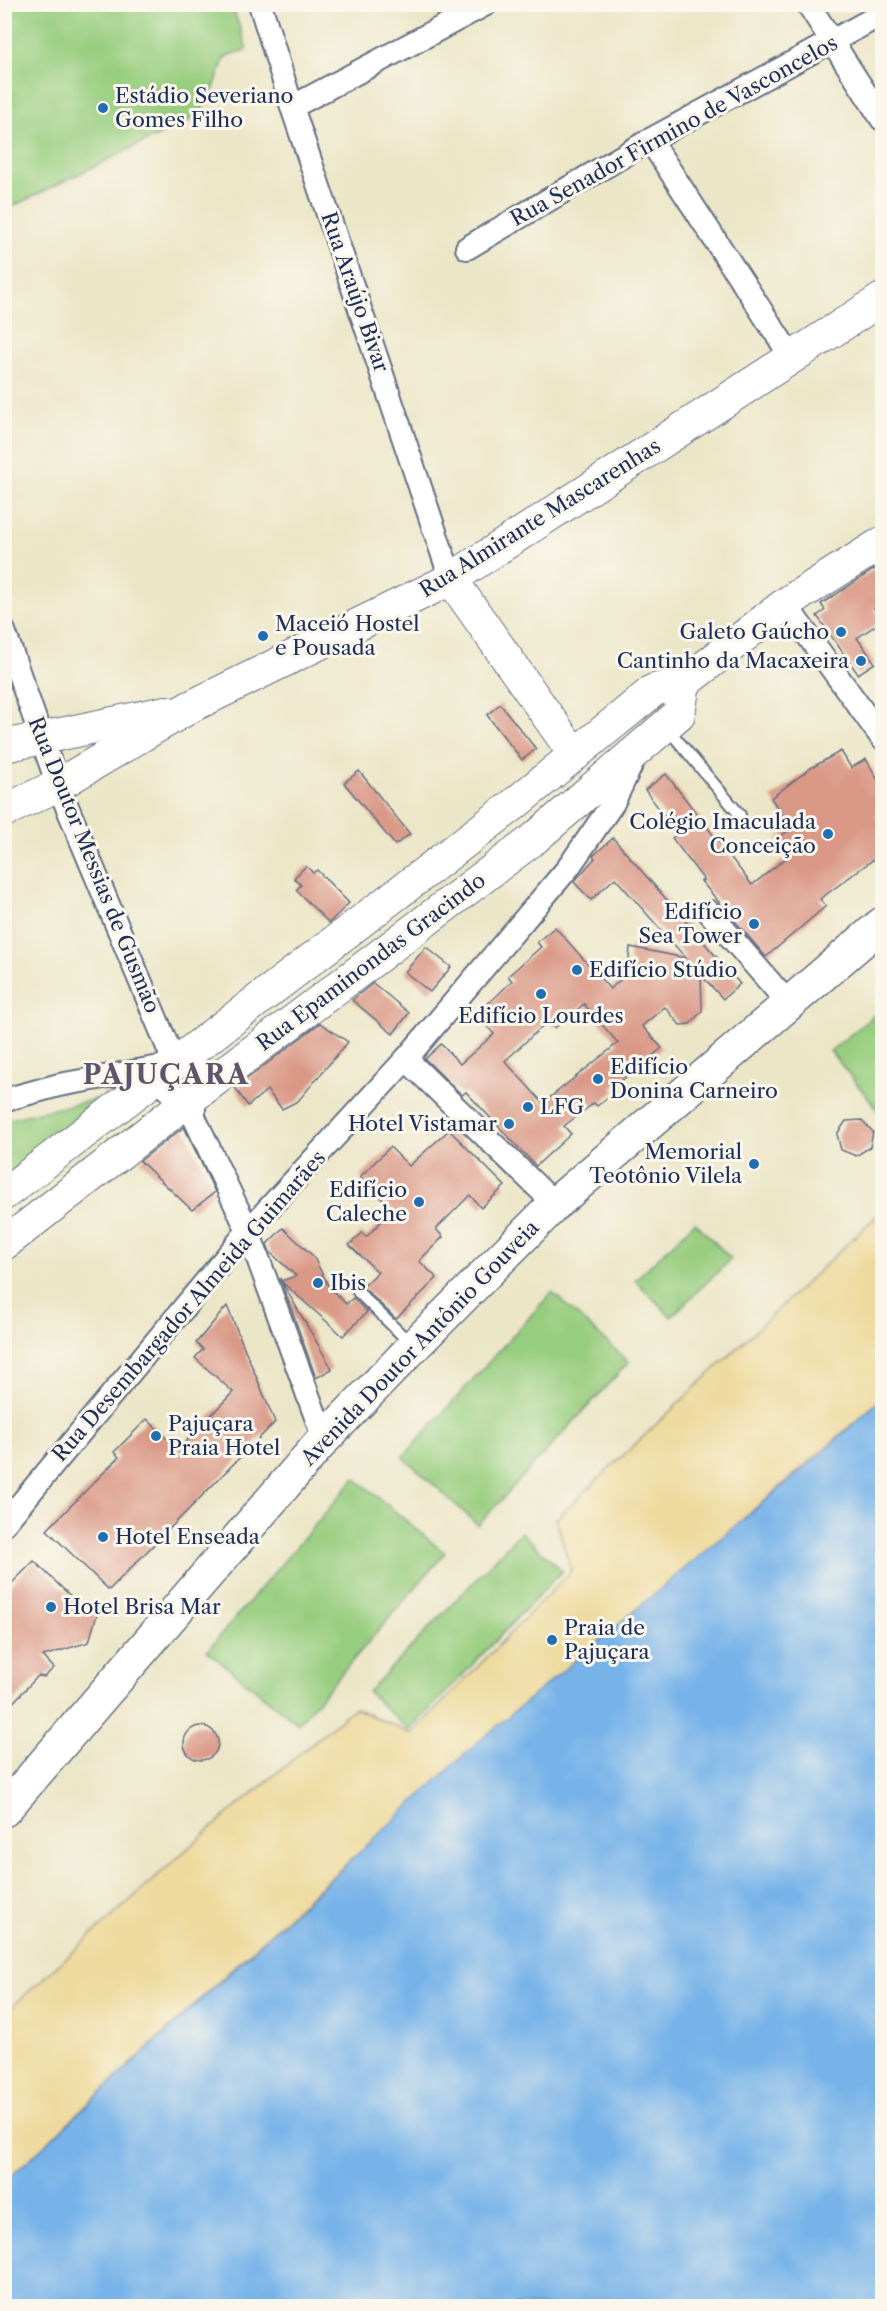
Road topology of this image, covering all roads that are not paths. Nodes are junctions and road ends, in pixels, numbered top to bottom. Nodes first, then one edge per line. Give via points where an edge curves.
1 (260, 4) edge
2 (486, 4) edge
3 (808, 4) edge
4 (882, 14) edge
5 (831, 42) junction
6 (292, 107) junction
7 (882, 119) edge
8 (650, 140) junction
9 (466, 248) dead end
10 (882, 299) edge
11 (792, 358) junction
12 (882, 543) edge
13 (451, 579) junction
14 (785, 604) junction
15 (4, 631) edge
16 (684, 683) junction
17 (190, 707) junction
18 (666, 726) junction
19 (40, 738) junction
20 (882, 738) edge
21 (4, 746) edge
22 (638, 750) junction
23 (575, 755) junction
24 (58, 785) junction
25 (9, 798) edge
26 (740, 815) dead end
27 (709, 912) dead end
28 (882, 924) edge
29 (788, 1003) junction
30 (406, 1059) junction
31 (175, 1064) junction
32 (194, 1096) junction
33 (4, 1100) edge
34 (4, 1194) edge
35 (555, 1204) junction
36 (248, 1231) junction
37 (4, 1244) edge
38 (357, 1292) dead end
39 (414, 1346) junction
40 (324, 1438) junction
41 (4, 1524) edge
42 (4, 1810) edge

1 - 6 street, Rua Araújo Bivar
2 - 6 street
3 - 5 street
4 - 5 street, Rua Senador Firmino de Vasconcelos
5 - 7 street
5 - 8 street, Rua Senador Firmino de Vasconcelos
6 - 13 street, Rua Araújo Bivar
8 - 9 street, Rua Senador Firmino de Vasconcelos
8 - 11 street
10 - 11 street, Rua Almirante Mascarenhas
11 - 13 street, Rua Almirante Mascarenhas
12 - 14 street, Rua Epaminondas Gracindo
13 - 17 street, Rua Almirante Mascarenhas
13 - 23 street
14 - 16 street, Rua Epaminondas Gracindo
14 - 20 street
15 - 19 street, Rua Doutor Messias de Gusmão
16 - 18 street, Rua Epaminondas Gracindo via 679,714
16 - 23 street, Rua Epaminondas Gracindo via 654,690
17 - 19 street
17 - 24 street, Rua Almirante Mascarenhas
18 - 22 street, Rua Epaminondas Gracindo
18 - 26 lane
19 - 21 street
19 - 24 street, Rua Doutor Messias de Gusmão
22 - 30 street, Rua Desembargador Almeida Guimarães via 594,834
22 - 32 street, Rua Epaminondas Gracindo via 535,838
23 - 31 street, Rua Epaminondas Gracindo
24 - 25 street, Rua Almirante Mascarenhas
24 - 31 street, Rua Doutor Messias de Gusmão
27 - 29 street
28 - 29 main road, Avenida Doutor Antônio Gouveia
29 - 35 main road, Avenida Doutor Antônio Gouveia
30 - 35 street
30 - 36 street, Rua Desembargador Almeida Guimarães
31 - 32 street via 167,1077 168,1089 179,1098
31 - 33 street via 59,1085
31 - 34 street, Rua Epaminondas Gracindo
32 - 36 street via 194,1117
32 - 37 street, Rua Epaminondas Gracindo
35 - 39 main road, Avenida Doutor Antônio Gouveia
36 - 40 street
36 - 41 street, Rua Desembargador Almeida Guimarães
38 - 39 lane
39 - 40 main road, Avenida Doutor Antônio Gouveia
40 - 42 main road, Avenida Doutor Antônio Gouveia

